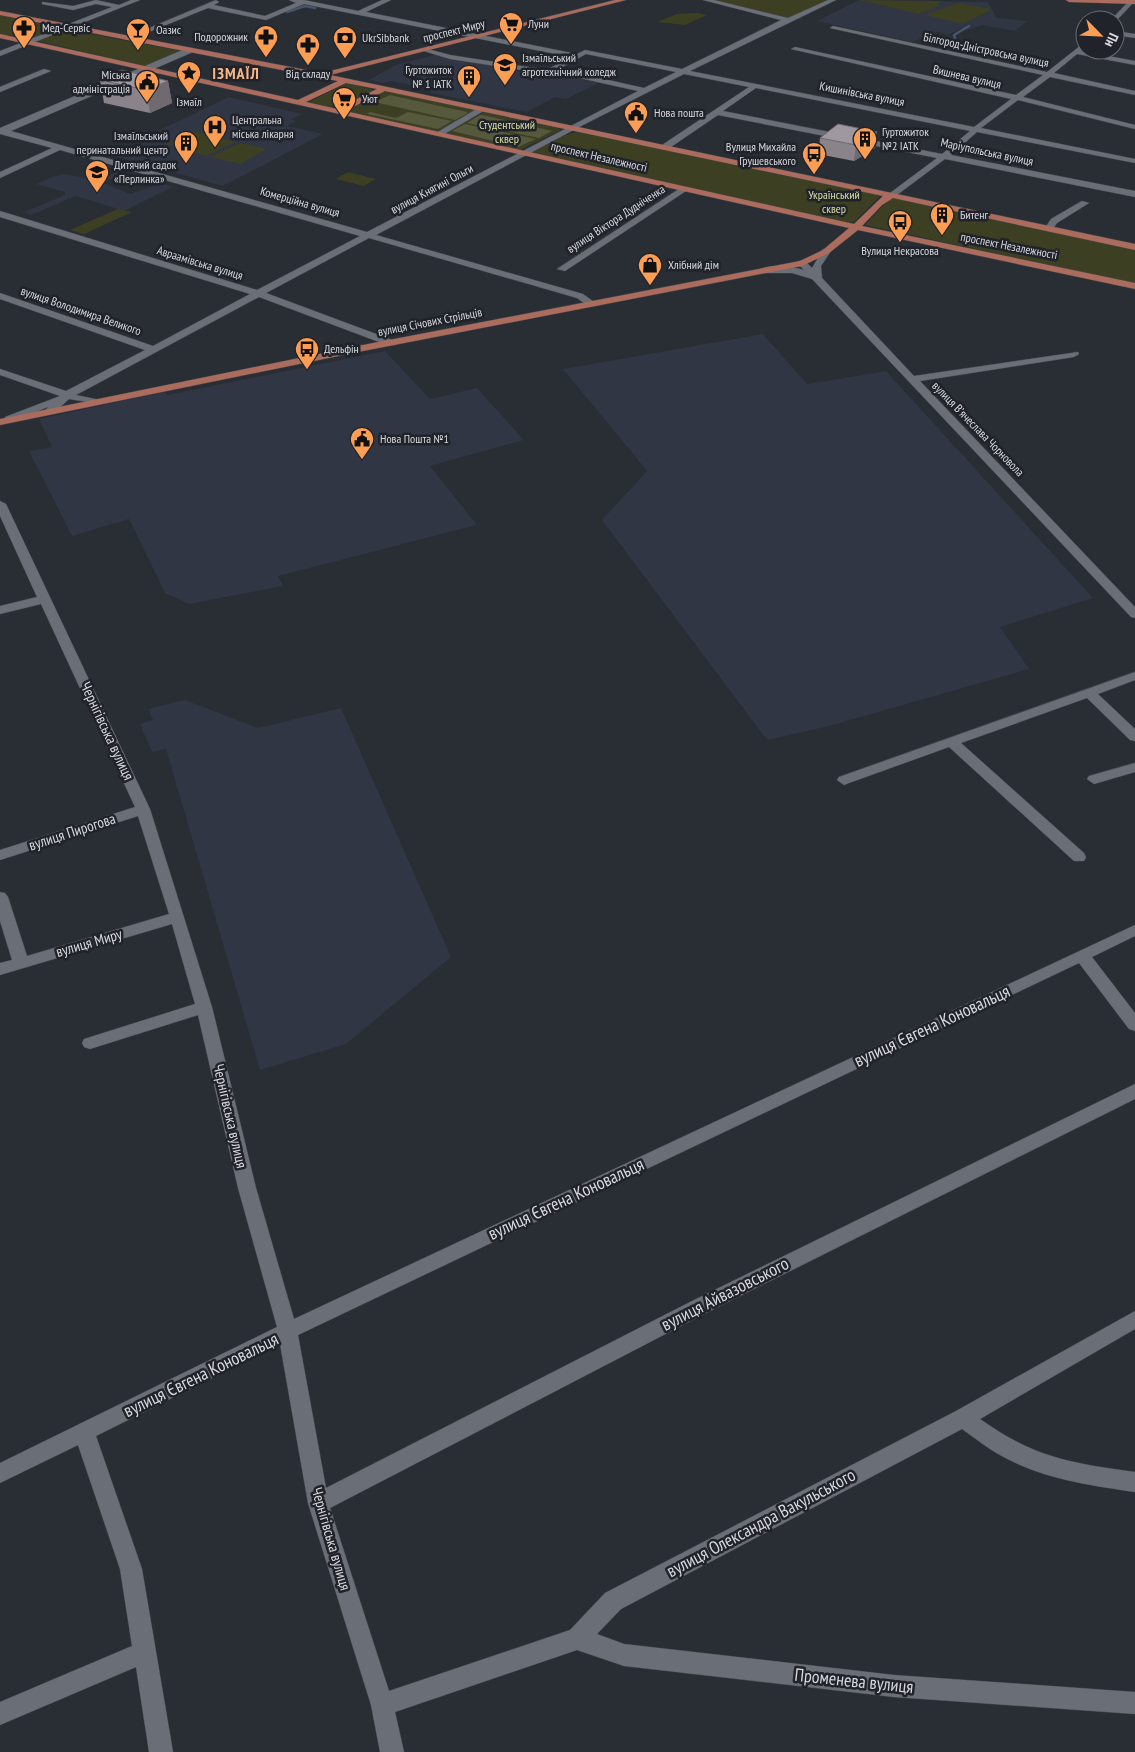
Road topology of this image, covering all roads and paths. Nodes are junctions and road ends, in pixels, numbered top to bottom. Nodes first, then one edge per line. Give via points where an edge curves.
1 (137, 0) edge
2 (222, 0) edge
3 (292, 0) edge
4 (388, 0) edge
5 (623, 0) edge
6 (706, 0) edge
7 (833, 0) edge
8 (1069, 0) edge
9 (48, 1) edge
10 (305, 1) edge
11 (614, 1) edge
12 (1133, 2) edge
13 (208, 6) junction
14 (120, 7) junction
15 (0, 13) edge
16 (357, 14) junction
17 (789, 20) junction
18 (67, 27) junction
19 (833, 28) dead end
20 (0, 36) edge
21 (478, 36) junction
22 (127, 39) junction
23 (28, 42) junction
24 (794, 49) dead end
25 (190, 50) junction
26 (424, 50) junction
27 (1075, 53) edge
28 (0, 54) edge
29 (582, 54) junction
30 (393, 58) junction
31 (1119, 60) edge
32 (1135, 63) edge
33 (147, 69) junction
34 (552, 70) junction
35 (684, 70) junction
36 (47, 71) dead end
37 (321, 75) junction
38 (1047, 75) junction
39 (346, 80) junction
40 (756, 85) junction
41 (385, 88) junction
42 (0, 90) edge
43 (644, 90) junction
44 (1135, 93) edge
45 (1016, 99) junction
46 (298, 103) junction
47 (483, 109) junction
48 (338, 112) junction
49 (716, 112) junction
50 (1135, 127) edge
51 (571, 128) junction
52 (975, 128) junction
53 (1, 131) edge
54 (438, 134) junction
55 (60, 147) junction
56 (665, 147) junction
57 (524, 154) junction
58 (946, 156) junction
59 (1135, 161) edge
60 (0, 174) edge
61 (685, 189) junction
62 (1135, 194) edge
63 (893, 195) junction
64 (1085, 203) dead end
65 (0, 214) edge
66 (855, 227) junction
67 (1049, 228) junction
68 (371, 235) junction
69 (1135, 247) edge
70 (826, 251) junction
71 (802, 263) junction
72 (562, 269) dead end
73 (764, 270) junction
74 (816, 279) junction
75 (1135, 286) edge
76 (257, 293) junction
77 (0, 296) edge
78 (591, 304) junction
79 (391, 343) junction
80 (153, 349) junction
81 (1074, 354) dead end
82 (0, 372) edge
83 (912, 379) junction
84 (67, 395) junction
85 (96, 402) junction
86 (49, 412) junction
87 (3, 421) edge
88 (0, 504) edge
89 (45, 599) junction
90 (0, 610) edge
91 (1135, 614) edge
92 (1135, 676) edge
93 (1090, 693) junction
94 (1135, 737) edge
95 (953, 743) junction
96 (1135, 767) edge
97 (844, 780) dead end
98 (1094, 780) dead end
99 (143, 808) junction
100 (0, 855) edge
101 (1079, 857) dead end
102 (0, 897) edge
103 (178, 918) junction
104 (1135, 930) edge
105 (1082, 955) junction
106 (21, 963) junction
107 (0, 969) edge
108 (204, 1006) junction
109 (1135, 1025) edge
110 (90, 1043) dead end
111 (1135, 1091) edge
112 (1135, 1319) edge
113 (288, 1333) junction
114 (963, 1418) junction
115 (84, 1432) junction
116 (0, 1474) edge
117 (1135, 1482) edge
118 (318, 1502) junction
119 (577, 1639) junction
120 (145, 1652) junction
121 (1135, 1703) edge
122 (382, 1705) junction
123 (0, 1714) edge
124 (161, 1752) edge
125 (392, 1752) edge

1 - 14 street
2 - 13 street
3 - 10 street, Кишинівська вулиця
4 - 16 street
5 - 11 main road, проспект Миру
6 - 17 street
7 - 17 street, вулиця Княгині Ольги
8 - 12 main road
9 - 14 street via 73,8 96,2
10 - 13 street via 266,18
10 - 16 street, Кишинівська вулиця
11 - 21 main road, проспект Миру
13 - 22 street
14 - 18 street
15 - 18 main road, проспект Незалежності
16 - 21 street, Кишинівська вулиця
17 - 35 street, вулиця Княгині Ольги
18 - 22 main road, проспект Незалежності
18 - 23 street
19 - 38 street, Білгород-Дністровська вулиця
20 - 23 main road, проспект Незалежності
21 - 26 main road, проспект Миру
21 - 29 street, Кишинівська вулиця
22 - 25 main road, проспект Незалежності
23 - 28 street
23 - 33 main road, проспект Незалежності
24 - 45 street, Вишнева вулиця
25 - 33 street
25 - 37 main road, проспект Незалежності
26 - 30 main road, проспект Миру
26 - 34 street via 450,58
27 - 38 street
29 - 34 street
29 - 35 street, Кишинівська вулиця
30 - 37 main road, проспект Миру
30 - 39 main road, проспект Миру
31 - 32 street
33 - 46 main road, проспект Незалежності
33 - 53 street
34 - 43 street
35 - 40 street, Кишинівська вулиця
35 - 43 street, вулиця Княгині Ольги
36 - 42 street
37 - 39 main road, проспект Незалежності
38 - 44 street, Білгород-Дністровська вулиця
38 - 45 street
39 - 41 main road, проспект Незалежності
39 - 46 main road, проспект Миру
40 - 49 street
40 - 52 street, Кишинівська вулиця
41 - 47 main road, проспект Незалежності
41 - 48 main road
43 - 51 street, вулиця Княгині Ольги
45 - 50 street, Вишнева вулиця
45 - 52 street
46 - 48 main road, проспект Незалежності
47 - 51 main road, проспект Незалежності
47 - 54 street
48 - 54 main road, проспект Незалежності
49 - 56 street
49 - 58 street, Маріупольська вулиця
51 - 56 main road, проспект Незалежності
51 - 57 street, вулиця Княгині Ольги
52 - 58 street via 971,136
52 - 59 street, Кишинівська вулиця
53 - 55 street, Комерційна вулиця
54 - 57 main road, проспект Незалежності
55 - 60 street
55 - 68 street, Комерційна вулиця
56 - 63 main road, проспект Незалежності
57 - 61 main road, проспект Незалежності
57 - 68 street, вулиця Княгині Ольги
58 - 62 street, Маріупольська вулиця
58 - 63 street
61 - 66 main road, проспект Незалежності
61 - 72 street, вулиця Віктора Дудніченка
63 - 66 main road via 881,201
63 - 67 main road, проспект Незалежності
64 - 67 street via 1054,221
65 - 76 street, Авраамівська вулиця
66 - 70 main road, вулиця Січових Стрільців
66 - 75 main road, проспект Незалежності
67 - 69 main road, проспект Незалежності
68 - 76 street, вулиця Княгині Ольги
68 - 78 street, Комерційна вулиця via 580,296
70 - 71 main road, вулиця Січових Стрільців
70 - 74 street via 816,266
71 - 73 main road, вулиця Січових Стрільців
71 - 74 street, вулиця Вʼячеслава Чорновола
73 - 74 street via 793,270
73 - 78 main road, вулиця Січових Стрільців
74 - 83 street, вулиця Вʼячеслава Чорновола
76 - 79 street, Авраамівська вулиця
76 - 80 street, вулиця Княгині Ольги
77 - 80 street, вулиця Володимира Великого
78 - 79 main road, вулиця Січових Стрільців
79 - 85 main road, вулиця Січових Стрільців
80 - 84 street, вулиця Княгині Ольги
81 - 83 street
82 - 84 street
83 - 91 street, вулиця Вʼячеслава Чорновола
84 - 85 street
84 - 86 street, вулиця Княгині Ольги
84 - 87 street via 30,413
85 - 86 main road, вулиця Січових Стрільців
86 - 87 main road, вулиця Січових Стрільців
88 - 89 street, Чернігівська вулиця
89 - 90 street
89 - 99 street, Чернігівська вулиця
92 - 93 street
93 - 94 street
93 - 95 street
95 - 97 street
95 - 101 street
96 - 98 street
99 - 100 street, вулиця Пирогова
99 - 103 street, Чернігівська вулиця
102 - 106 street
103 - 106 street, вулиця Миру
103 - 108 street, Чернігівська вулиця
104 - 105 street, вулиця Євгена Коновальця
105 - 109 street
105 - 113 street, вулиця Євгена Коновальця via 345,1303
106 - 107 street, вулиця Миру
108 - 110 street
108 - 113 street, Чернігівська вулиця via 246,1188
111 - 118 street, вулиця Айвазовського via 700,1307
112 - 114 street, вулиця Олександра Вакульського
113 - 115 street, вулиця Євгена Коновальця
113 - 118 street, Чернігівська вулиця
114 - 117 street via 1009,1450 1040,1463 1074,1474
114 - 119 street, вулиця Олександра Вакульського via 613,1600
115 - 116 street, вулиця Євгена Коновальця
115 - 120 street via 132,1569
118 - 122 street, Чернігівська вулиця
119 - 121 street, Променева вулиця via 624,1656 894,1686
119 - 122 street, вулиця Олександра Вакульського
120 - 123 street
120 - 124 street
122 - 125 street, Чернігівська вулиця

